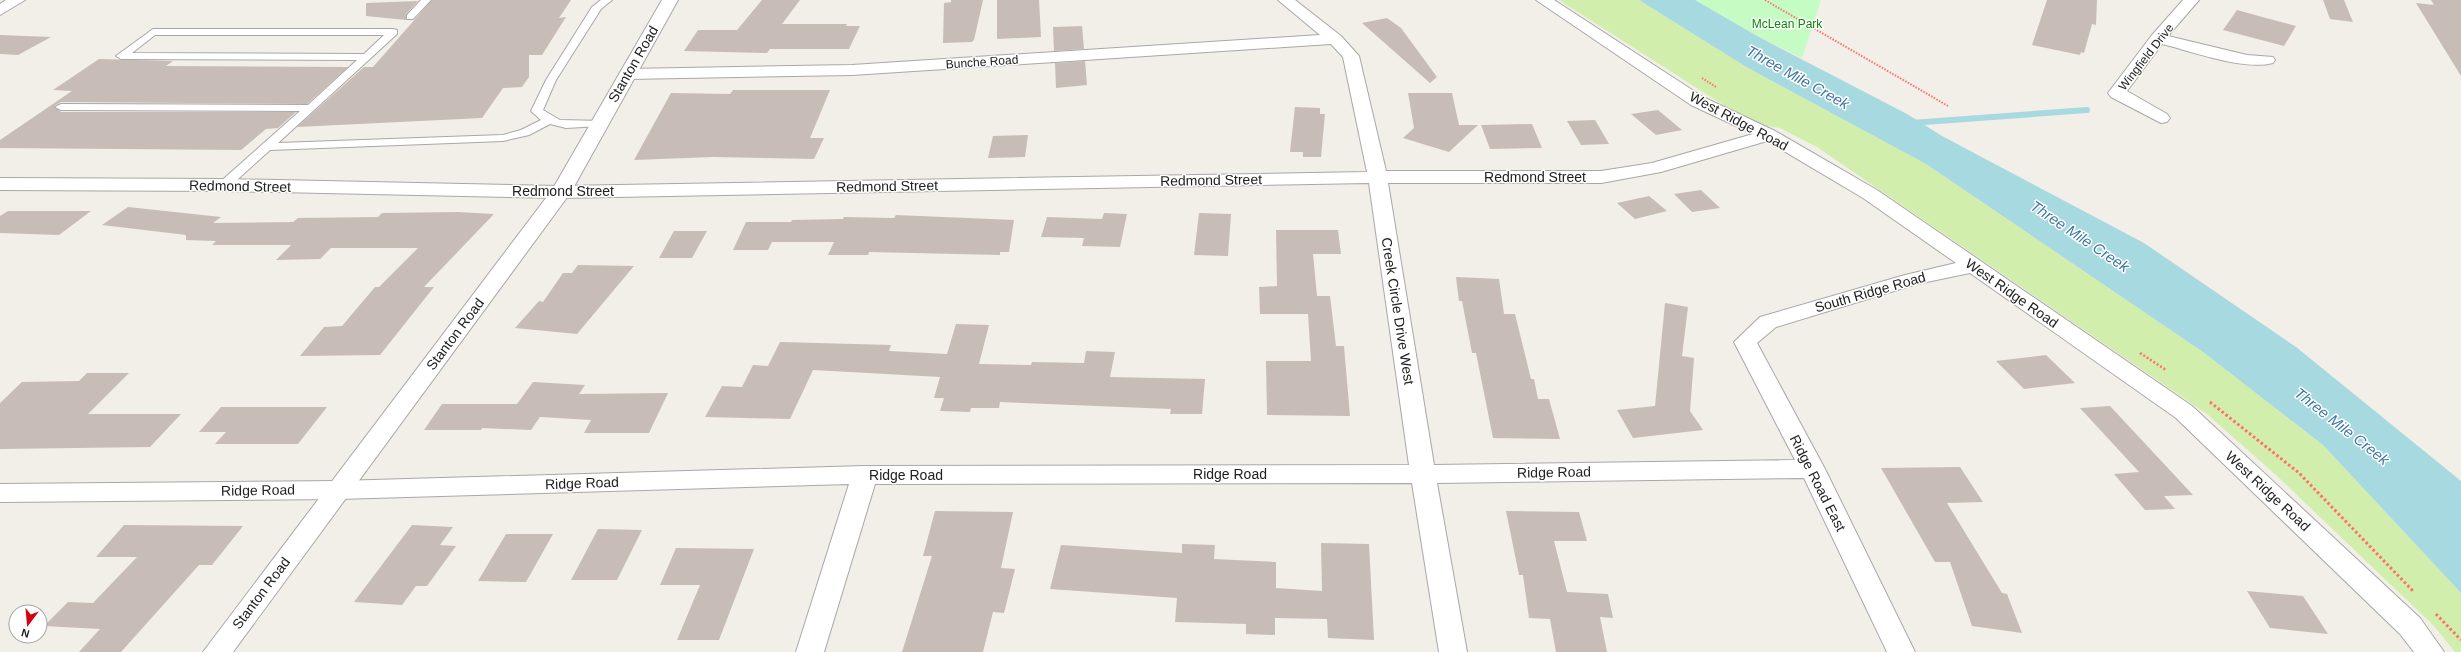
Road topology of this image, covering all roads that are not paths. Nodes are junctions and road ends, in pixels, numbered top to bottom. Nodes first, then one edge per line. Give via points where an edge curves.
1 (17, 0) edge
2 (426, 0) edge
3 (607, 0) edge
4 (670, 0) edge
5 (1286, 0) edge
6 (1544, 0) edge
7 (2191, 0) edge
8 (0, 10) edge
9 (393, 32) junction
10 (2158, 38) junction
11 (1335, 39) junction
12 (367, 56) junction
13 (2267, 60) dead end
14 (628, 74) junction
15 (61, 107) dead end
16 (310, 108) junction
17 (2161, 118) dead end
18 (547, 122) junction
19 (600, 123) junction
20 (1770, 136) junction
21 (267, 147) junction
22 (1378, 177) junction
23 (0, 184) edge
24 (224, 185) junction
25 (561, 192) junction
26 (1973, 266) junction
27 (1768, 322) joint
28 (1812, 469) junction
29 (1422, 474) junction
30 (865, 475) junction
31 (338, 490) junction
32 (0, 493) edge
33 (217, 652) edge
34 (810, 652) edge
35 (1453, 652) edge
36 (1901, 652) edge
37 (2430, 652) edge

1 - 8 street
2 - 9 lane
3 - 18 lane via 597,7 551,80 537,111
4 - 14 street, Stanton Road
5 - 11 street, Creek Circle Drive West
6 - 20 street, West Ridge Road via 1697,100
7 - 10 street, Wingfield Drive
9 - 12 lane
9 - 12 lane via 153,32 122,56
10 - 13 street via 2247,60
10 - 17 street, Wingfield Drive via 2117,93
11 - 14 street, Bunche Road via 852,70
11 - 22 street, Creek Circle Drive West via 1351,56
12 - 16 lane
14 - 19 street, Stanton Road
15 - 16 lane
16 - 21 lane
18 - 19 lane
18 - 21 lane via 526,133 503,138
19 - 25 street, Stanton Road
20 - 22 street, Redmond Street via 1654,168 1601,177
20 - 26 street, West Ridge Road via 1870,194
21 - 24 lane
22 - 25 street, Redmond Street
22 - 29 street, Creek Circle Drive West
23 - 24 street, Redmond Street
24 - 25 street, Redmond Street
25 - 31 street, Stanton Road
26 - 27 street, South Ridge Road via 1912,279
26 - 37 street, West Ridge Road via 2184,412 2410,626
27 - 28 street, Ridge Road East via 1745,342
28 - 29 street, Ridge Road
28 - 36 street, Ridge Road East
29 - 30 street, Ridge Road
29 - 35 street, Creek Circle Drive West
30 - 31 street, Ridge Road
30 - 34 street
31 - 32 street, Ridge Road
31 - 33 street, Stanton Road

